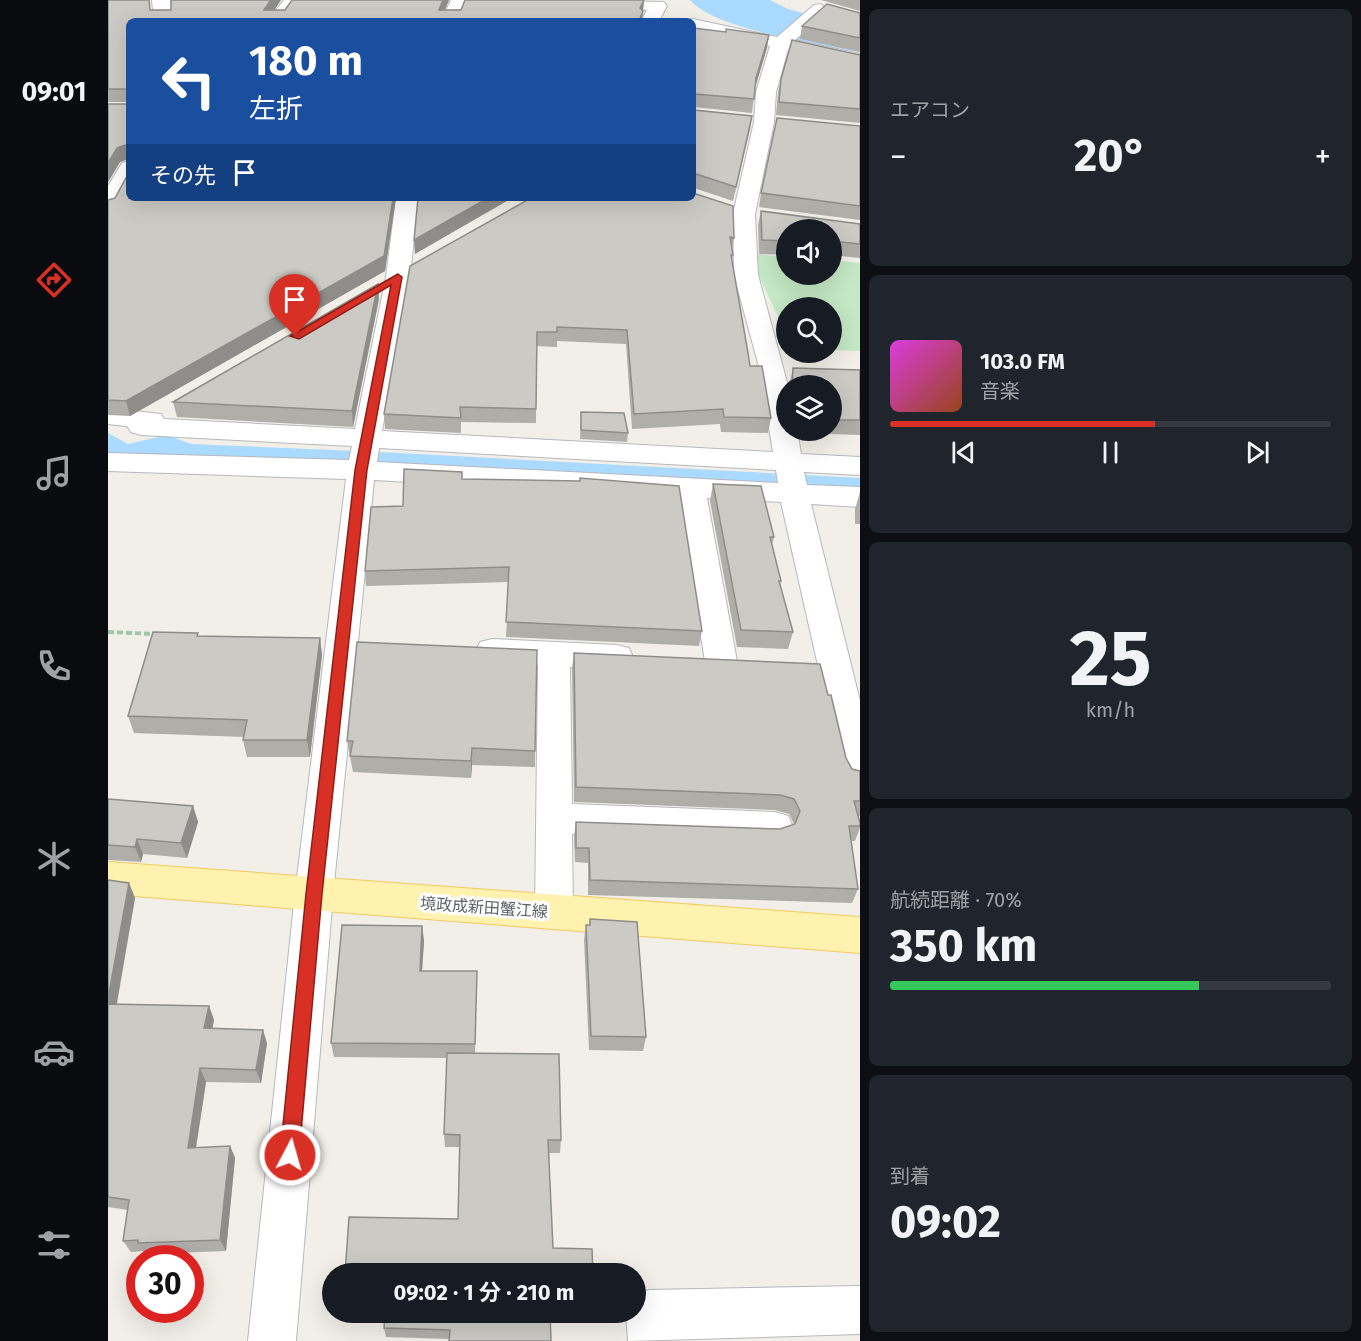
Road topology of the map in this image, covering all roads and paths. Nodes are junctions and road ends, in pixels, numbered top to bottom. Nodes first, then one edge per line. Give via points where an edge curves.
1 (161, 0) edge
2 (293, 0) edge
3 (460, 0) edge
4 (590, 0) edge
5 (823, 9) edge
6 (671, 13) edge
7 (163, 18) edge
8 (278, 18) edge
9 (451, 18) edge
10 (688, 18) edge
11 (696, 20) edge
12 (782, 42) junction
13 (860, 60) edge
14 (740, 120) edge
15 (764, 122) junction
16 (785, 124) edge
17 (126, 173) edge
18 (406, 201) edge
19 (108, 206) edge
20 (407, 271) junction
21 (367, 295) edge
22 (182, 402) edge
23 (127, 428) edge
24 (365, 454) junction
25 (108, 462) edge
26 (860, 466) edge
27 (792, 478) junction
28 (691, 489) junction
29 (860, 497) edge
30 (108, 632) edge
31 (166, 635) edge
32 (460, 650) edge
33 (554, 654) junction
34 (649, 658) edge
35 (685, 660) edge
36 (720, 661) junction
37 (755, 663) edge
38 (801, 665) edge
39 (835, 666) junction
40 (860, 772) edge
41 (554, 818) junction
42 (775, 827) edge
43 (108, 878) edge
44 (314, 894) junction
45 (554, 912) junction
46 (860, 935) edge
47 (860, 1310) edge
48 (272, 1341) edge
49 (652, 1341) edge

1 - 7 street
2 - 8 street
3 - 9 street
4 - 6 street via 658,6
5 - 12 street
6 - 10 street
11 - 12 street
12 - 13 street
12 - 15 street via 766,92
14 - 15 street
15 - 16 street
15 - 27 street via 745,212 746,275 772,367
17 - 19 street
18 - 20 street
20 - 21 street
20 - 24 street
22 - 23 street
23 - 24 street
24 - 25 street
24 - 27 street
24 - 28 street
24 - 44 street via 354,645
26 - 27 street
27 - 28 street
27 - 29 street
27 - 39 street
28 - 36 street
30 - 31 path
32 - 33 street
33 - 34 street
33 - 41 street
35 - 36 street
36 - 37 street
38 - 39 street
39 - 40 street
41 - 42 street
41 - 45 street
43 - 44 main road, 境政成新田蟹江線
44 - 45 main road, 境政成新田蟹江線
44 - 48 street
45 - 46 main road, 境政成新田蟹江線
47 - 49 street via 649,1314

